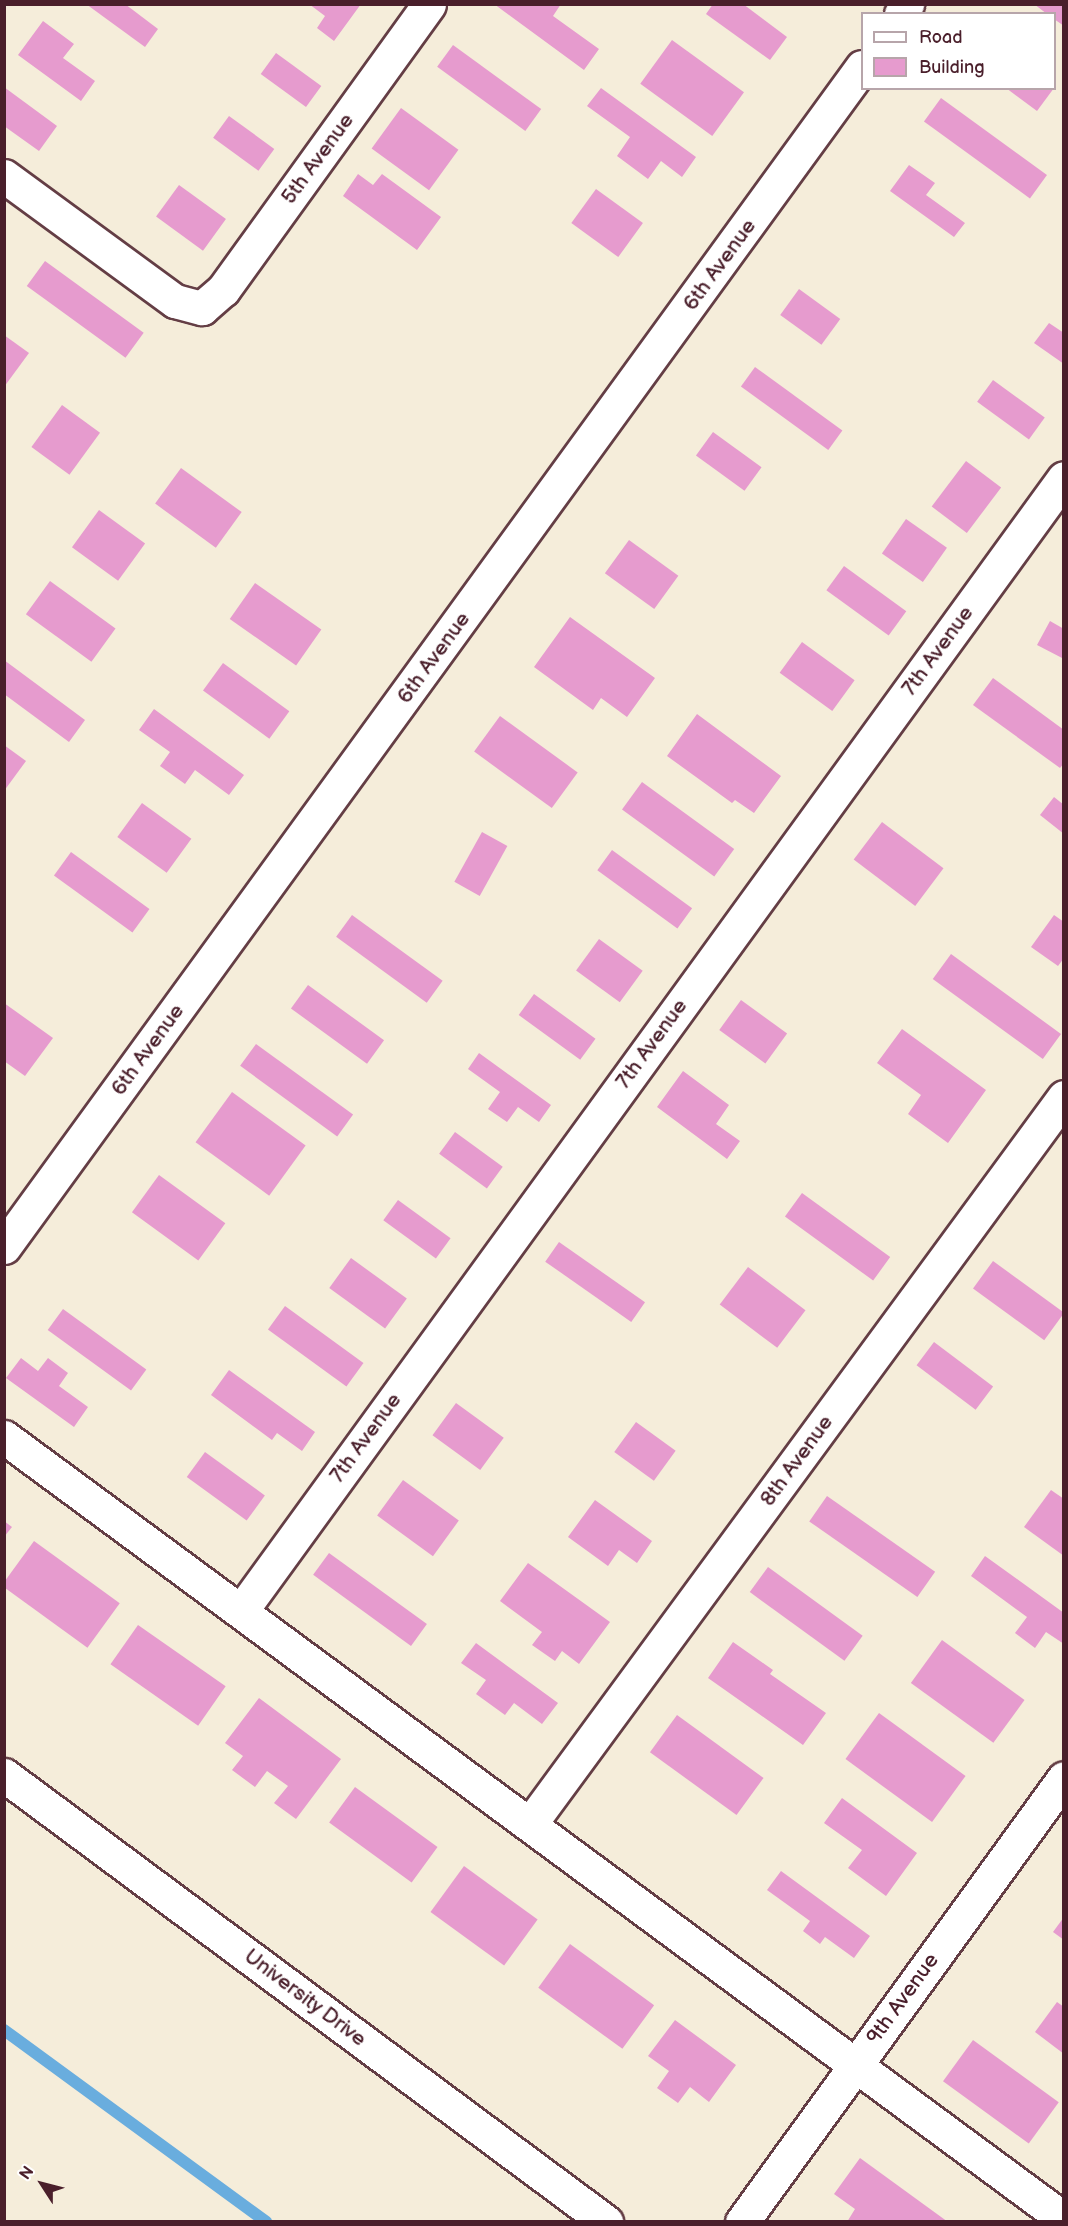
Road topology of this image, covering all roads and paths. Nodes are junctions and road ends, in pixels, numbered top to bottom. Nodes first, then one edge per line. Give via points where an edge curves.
1 (429, 4) edge
2 (861, 68) edge
3 (4, 176) edge
4 (1064, 478) edge
5 (1064, 1097) edge
6 (4, 1247) edge
7 (4, 1437) edge
8 (241, 1611) junction
9 (4, 1775) edge
10 (1064, 1778) edge
11 (531, 1824) junction
12 (855, 2064) junction
13 (1064, 2219) edge
14 (606, 2222) edge
15 (742, 2222) edge

1 - 3 street, 5th Avenue via 223,290 202,308 176,301
2 - 6 street, 6th Avenue
4 - 8 street, 7th Avenue
5 - 11 street, 8th Avenue
7 - 8 street
8 - 11 street
9 - 14 street, University Drive
10 - 12 street, 9th Avenue
11 - 12 street
12 - 13 street
12 - 15 street, 9th Avenue

